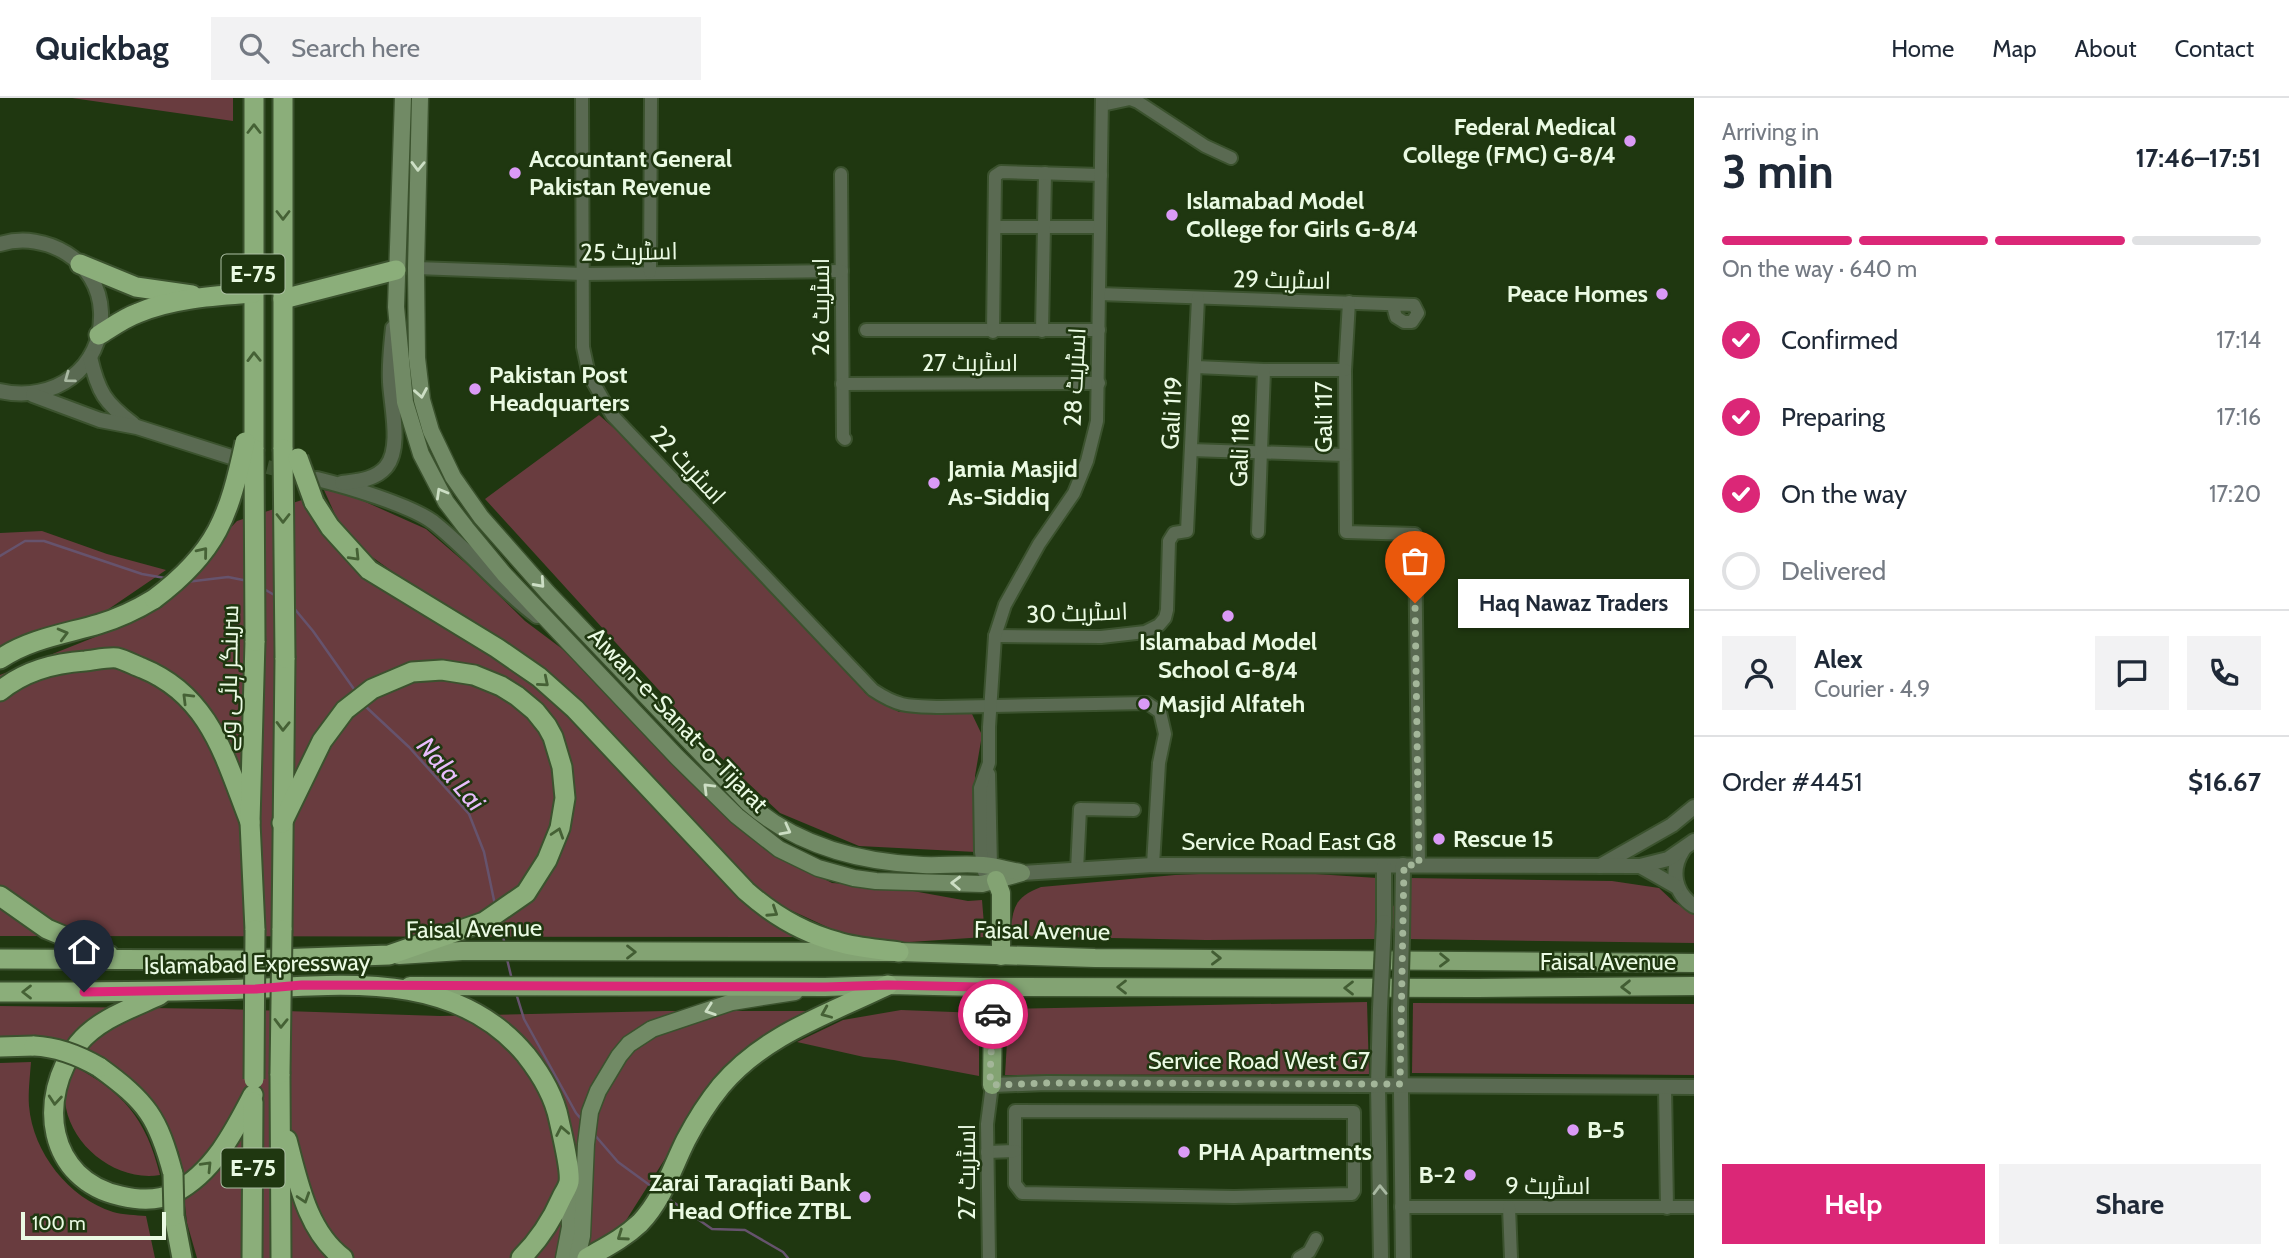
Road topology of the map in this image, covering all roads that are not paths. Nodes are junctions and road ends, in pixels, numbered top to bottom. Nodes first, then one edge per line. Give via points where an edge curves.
1 (254, 98) edge
2 (283, 98) edge
3 (403, 98) edge
4 (420, 98) edge
5 (582, 98) edge
6 (651, 98) edge
7 (1102, 101) edge
8 (1231, 158) dead end
9 (1045, 173) junction
10 (841, 174) dead end
11 (1101, 175) junction
12 (995, 227) junction
13 (1044, 227) junction
14 (1100, 227) junction
15 (3, 242) edge
16 (80, 264) junction
17 (406, 269) junction
18 (842, 271) junction
19 (650, 272) junction
20 (583, 274) junction
21 (253, 293) junction
22 (1099, 294) junction
23 (207, 297) junction
24 (1198, 298) junction
25 (283, 299) junction
26 (1349, 302) junction
27 (1393, 306) dead end
28 (396, 307) junction
29 (866, 330) dead end
30 (1099, 330) junction
31 (1041, 331) junction
32 (993, 332) junction
33 (99, 335) junction
34 (90, 357) junction
35 (1196, 368) junction
36 (1264, 370) junction
37 (1345, 370) junction
38 (1099, 383) junction
39 (842, 384) junction
40 (0, 391) edge
41 (32, 394) junction
42 (136, 427) junction
43 (845, 439) dead end
44 (250, 446) junction
45 (1191, 450) junction
46 (290, 454) junction
47 (1261, 454) junction
48 (1345, 455) junction
49 (231, 457) tunnel mouth
50 (317, 479) tunnel mouth
51 (337, 484) junction
52 (481, 517) junction
53 (466, 528) junction
54 (1258, 531) dead end
55 (1159, 625) joint
56 (995, 636) junction
57 (568, 640) junction
58 (0, 659) edge
59 (0, 691) edge
60 (990, 706) junction
61 (1694, 807) edge
62 (1134, 810) dead end
63 (250, 822) junction
64 (282, 823) junction
65 (1688, 846) edge
66 (926, 865) junction
67 (1153, 865) junction
68 (1404, 865) junction
69 (1419, 865) junction
70 (1384, 866) junction
71 (1598, 866) junction
72 (1640, 866) junction
73 (1077, 870) junction
74 (989, 873) junction
75 (1022, 873) joint
76 (925, 883) junction
77 (1677, 887) junction
78 (0, 896) edge
79 (1694, 906) edge
80 (899, 952) junction
81 (389, 955) junction
82 (1001, 956) junction
83 (0, 959) edge
84 (120, 959) junction
85 (1694, 963) edge
86 (888, 985) junction
87 (389, 986) junction
88 (1694, 986) edge
89 (825, 987) junction
90 (979, 987) junction
91 (1014, 987) junction
92 (167, 991) junction
93 (0, 992) edge
94 (0, 1047) edge
95 (1400, 1084) junction
96 (992, 1085) junction
97 (1378, 1085) junction
98 (253, 1087) junction
99 (1665, 1087) junction
100 (1694, 1087) edge
101 (280, 1108) junction
102 (1379, 1150) junction
103 (1015, 1151) junction
104 (1354, 1151) junction
105 (987, 1152) junction
106 (577, 1187) junction
107 (1401, 1207) junction
108 (1509, 1207) junction
109 (1694, 1207) edge
110 (1667, 1208) junction
111 (1317, 1239) dead end
112 (182, 1258) edge
113 (252, 1258) edge
114 (281, 1258) edge
115 (343, 1258) edge
116 (521, 1258) edge
117 (564, 1258) edge
118 (578, 1258) edge
119 (587, 1258) edge
120 (989, 1258) edge
121 (1299, 1258) edge
122 (1381, 1258) edge
123 (1403, 1258) edge
124 (1511, 1258) edge

21 -> 1 highway, سرینگر ہائی وے / E-75
2 -> 25 highway, E-75
3 - 17 main road, Aiwan-e-Sanat-o-Tijarat
4 -> 17 main road, Aiwan-e-Sanat-o-Tijarat
5 - 20 street, اسٹریٹ 22
6 - 19 street
7 - 8 street via 1138,102
7 - 11 street, اسٹریٹ 28
9 - 11 street
9 - 12 street via 997,173
9 - 13 street
10 - 18 street, اسٹریٹ 26
11 - 14 street, اسٹریٹ 28
12 - 13 street
12 - 32 street
13 - 14 street
13 - 31 street
14 - 22 street, اسٹریٹ 28
15 - 16 street via 30,240 52,245
16 - 23 highway via 136,287
16 - 33 street via 94,285 101,310
17 - 20 street, اسٹریٹ 25
17 - 25 highway
17 - 28 main road, Aiwan-e-Sanat-o-Tijarat
17 -> 52 main road, Aiwan-e-Sanat-o-Tijarat via 430,431 453,477
18 - 19 street, اسٹریٹ 25
18 - 39 street, اسٹریٹ 26
19 - 20 street, اسٹریٹ 25
20 - 60 street, اسٹریٹ 22 via 583,347 589,375 612,415 873,690 892,703 912,706
21 - 23 highway
44 -> 21 highway, سرینگر ہائی وے / E-75
22 - 24 street, اسٹریٹ 29
22 - 30 street, اسٹریٹ 28
23 - 33 highway via 138,313
24 - 26 street, اسٹریٹ 29
24 - 35 street, Gali 119
25 - 46 highway, E-75 via 282,407
26 - 27 street, اسٹریٹ 29 via 1413,305 1418,313 1412,322 1404,322 1396,317
26 - 37 street, Gali 117
28 - 51 street via 390,362 391,459 371,478
53 -> 28 main road, Aiwan-e-Sanat-o-Tijarat via 434,481 412,429
29 - 32 street
30 - 31 street
30 - 38 street, اسٹریٹ 28
31 - 32 street
33 - 34 street
34 -> 41 street via 65,383
34 - 42 street via 95,380 109,405
35 - 36 street
35 - 45 street, Gali 119
36 - 37 street
36 - 47 street, Gali 118
37 - 48 street, Gali 117
38 - 39 street, اسٹریٹ 27
38 - 56 street, اسٹریٹ 28 via 1097,421 1074,493 1004,605
39 - 43 street, اسٹریٹ 26
40 - 41 street
41 - 42 street via 100,420
42 - 49 street
58 -> 44 highway, bridge via 36,641 121,616 154,599 198,560 215,537
44 - 63 highway, سرینگر ہائی وے / E-75, bridge via 255,641
45 - 47 street
45 - 55 street, Gali 119 via 1186,531 1174,533 1169,541 1167,610
46 -> 64 highway, E-75, bridge
46 -> 80 highway, bridge via 330,527 369,570 539,677 769,911 798,928 838,942
47 - 48 street
47 - 54 street, Gali 118
48 - 69 street, Gali 117 via 1346,532 1415,534
50 - 51 street
51 - 57 street via 432,522 512,597
52 - 53 main road
52 -> 66 main road, Aiwan-e-Sanat-o-Tijarat via 767,820 824,849
53 - 57 main road, Aiwan-e-Sanat-o-Tijarat
55 - 56 street, اسٹریٹ 30 via 1145,632 1101,637
56 - 60 street, اسٹریٹ 28
76 -> 57 main road, Aiwan-e-Sanat-o-Tijarat via 853,878 803,863 779,849 737,816 677,757
63 -> 59 highway via 206,719 185,693 151,672 117,658 46,665
60 - 67 street, اسٹریٹ 22 via 1147,704 1160,712 1165,734
60 - 74 street, اسٹریٹ 28 via 989,763 980,788
61 - 71 street via 1672,825
62 - 73 street via 1080,809
63 - 98 highway, سرینگر ہائی وے / E-75, bridge via 255,930
81 -> 64 highway, Islamabad Expressway via 484,922 526,893 547,860 560,828 565,798 553,737 534,711 501,686 458,671 412,672 384,682 345,710 317,749
64 -> 101 highway, E-75, bridge
65 - 72 street via 1668,859
65 - 77 street via 1675,865
66 - 74 main road, Aiwan-e-Sanat-o-Tijarat
66 - 76 main road
67 - 70 street, Service Road East G8
67 - 73 street, Service Road East G8
68 - 69 street, Service Road East G8
68 - 70 street, Service Road East G8
68 - 95 street, bridge
69 - 71 street, Service Road East G8
70 - 97 street, bridge
71 - 72 street, Service Road East G8
72 - 77 street
73 - 75 street, Service Road East G8
74 - 75 main road, Aiwan-e-Sanat-o-Tijarat
74 -> 76 main road, Aiwan-e-Sanat-o-Tijarat
74 - 82 main road via 1001,894
77 - 79 street
78 - 84 highway via 47,929
81 -> 80 main road, Faisal Avenue via 462,951
80 - 82 main road, Faisal Avenue
81 - 84 highway, Islamabad Expressway
82 -> 85 main road, Faisal Avenue
83 - 84 highway, Islamabad Expressway
86 - 89 main road, Faisal Avenue
86 - 90 main road, Faisal Avenue
86 -> 119 highway via 801,1024 746,1060 720,1087 642,1220 625,1236
87 - 89 main road, Faisal Avenue
87 - 92 highway, Islamabad Expressway
106 -> 87 highway, Islamabad Expressway via 556,1105 538,1070 511,1037 466,1007 432,994
88 -> 91 main road, Faisal Avenue
89 -> 106 main road via 732,1002 652,1029 629,1044 609,1070 590,1112
90 - 91 main road, Faisal Avenue
90 - 96 main road via 993,1008
91 - 96 main road via 999,1011
92 -> 93 highway, Islamabad Expressway
92 -> 98 highway via 102,1022 80,1042 62,1069 54,1107 57,1137 64,1158 82,1180 108,1194 135,1199 173,1194 204,1171 225,1146
94 - 112 highway, bridge via 54,1047 84,1059 125,1086 149,1111 164,1140 173,1174
95 - 97 street, Service Road West G7
95 - 99 street, Service Road West G7
95 - 107 street
96 - 97 street, Service Road West G7
96 - 105 street, اسٹریٹ 27
97 - 102 street
98 - 113 highway, سرینگر ہائی وے / E-75
99 - 100 street, Service Road West G7
99 - 110 street
101 - 114 highway, E-75
101 -> 115 highway via 309,1214
102 - 104 street
122 -> 102 street
103 - 104 street via 1015,1184 1023,1193 1234,1197 1352,1194
103 - 104 street via 1015,1111 1354,1111
103 - 105 street
105 - 120 street, اسٹریٹ 27
106 - 116 highway
106 - 117 main road
106 - 118 main road via 582,1236
107 - 108 street, اسٹریٹ 9
107 - 123 street
108 - 110 street, اسٹریٹ 9
108 - 124 street
109 - 110 street, اسٹریٹ 9
111 - 121 street

